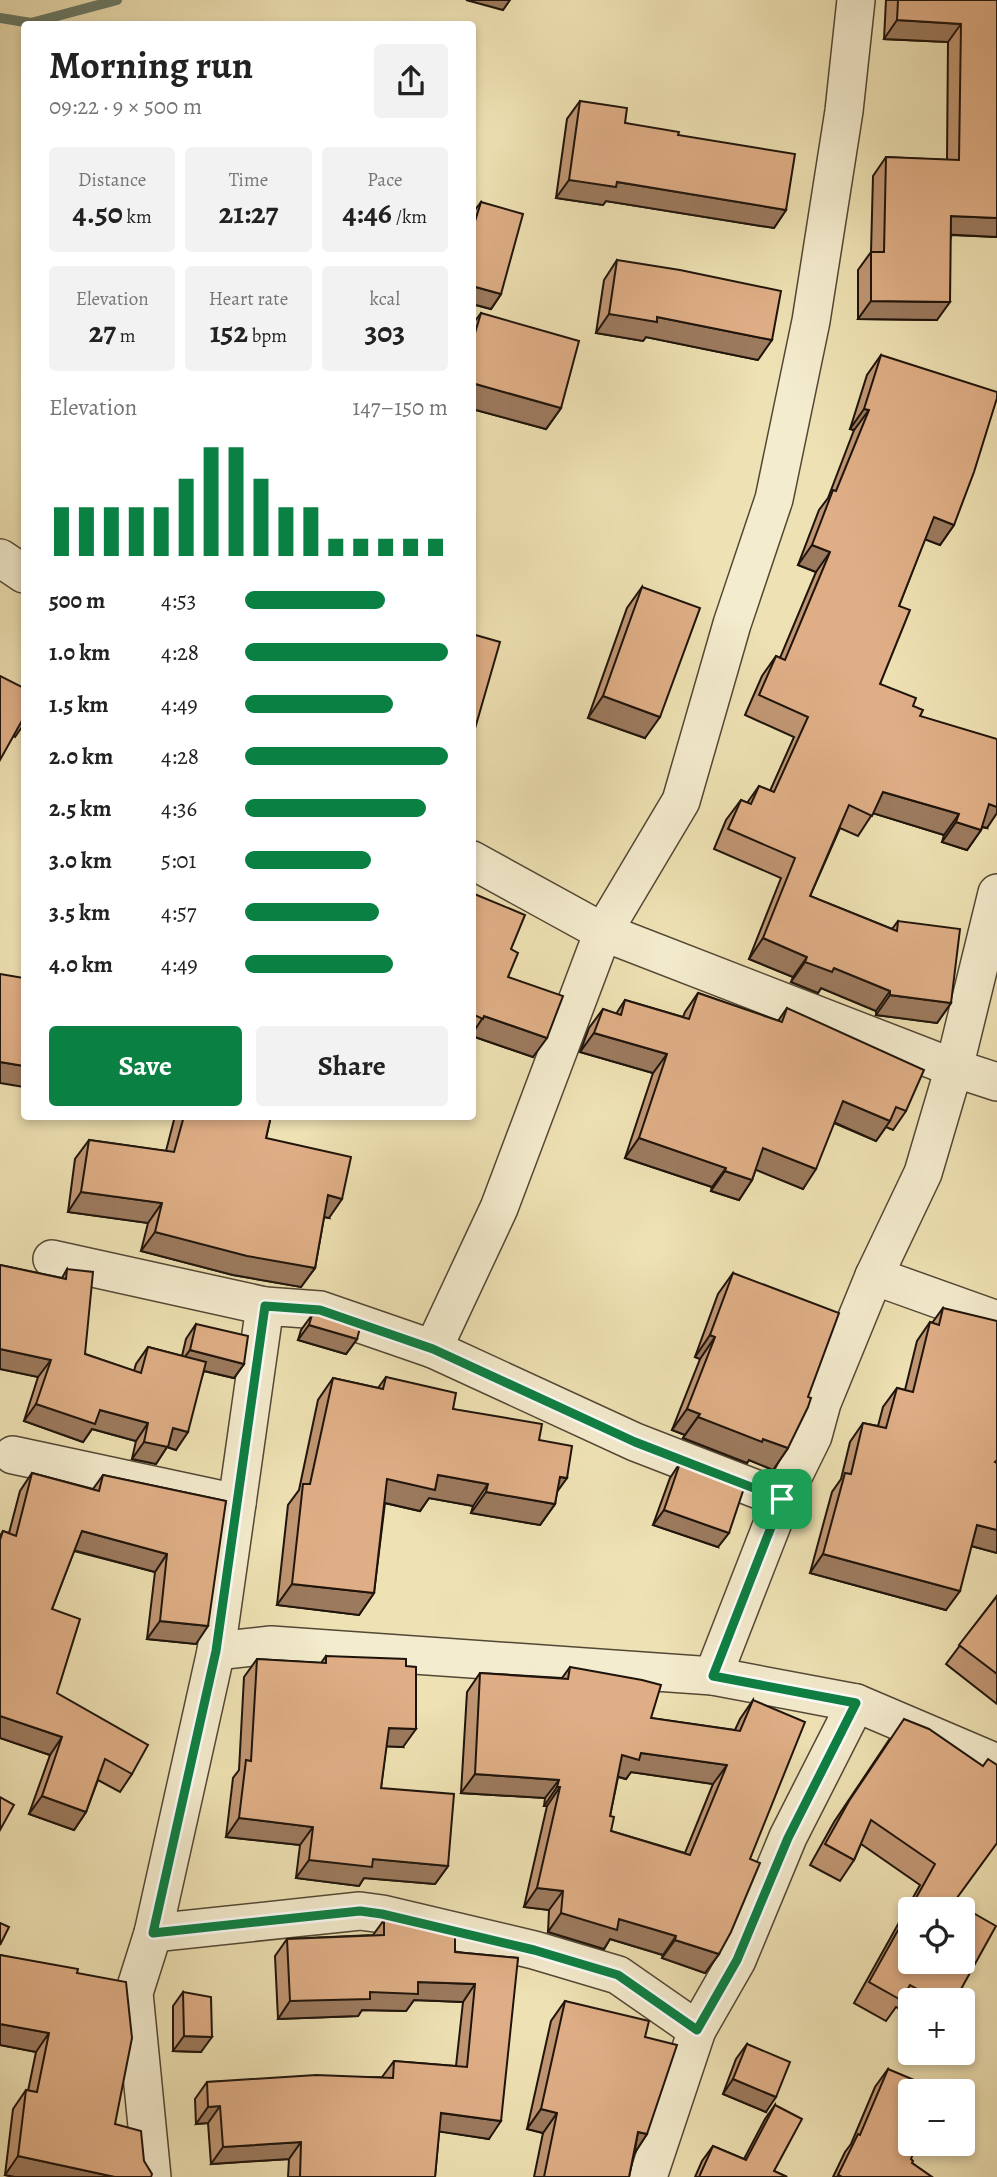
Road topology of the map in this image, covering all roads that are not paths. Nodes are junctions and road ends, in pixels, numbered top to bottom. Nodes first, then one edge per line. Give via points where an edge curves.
1 (856, 0) edge
2 (0, 558) edge
3 (21, 572) edge
4 (476, 862) edge
5 (997, 893) edge
6 (603, 932) junction
7 (954, 1068) junction
8 (997, 1082) edge
9 (52, 1259) dead end
10 (874, 1276) junction
11 (265, 1306) junction
12 (997, 1320) edge
13 (433, 1349) junction
14 (13, 1455) dead end
15 (782, 1499) junction
16 (237, 1503) junction
17 (216, 1651) junction
18 (713, 1676) junction
19 (856, 1703) junction
20 (997, 1763) edge
21 (153, 1933) junction
22 (697, 2030) junction
23 (152, 2177) edge
24 (648, 2177) edge

1 - 6 street via 844,111 811,321 774,499 681,801
2 - 3 street
4 - 6 street
5 - 7 street
6 - 7 street
6 - 13 street via 499,1208
7 - 8 street
7 - 10 street via 923,1173
9 - 11 street
10 - 12 street
10 - 15 street via 813,1436
11 - 13 street via 320,1310
11 - 16 street
13 - 15 street via 635,1442
14 - 16 street
15 - 18 street
16 - 17 street
17 - 18 street via 271,1645
17 - 21 street
18 - 19 street
19 - 20 street
19 - 22 street via 788,1838 737,1960
21 - 22 street via 360,1911 382,1914 618,1975
21 - 23 street via 134,1993
22 - 24 street

